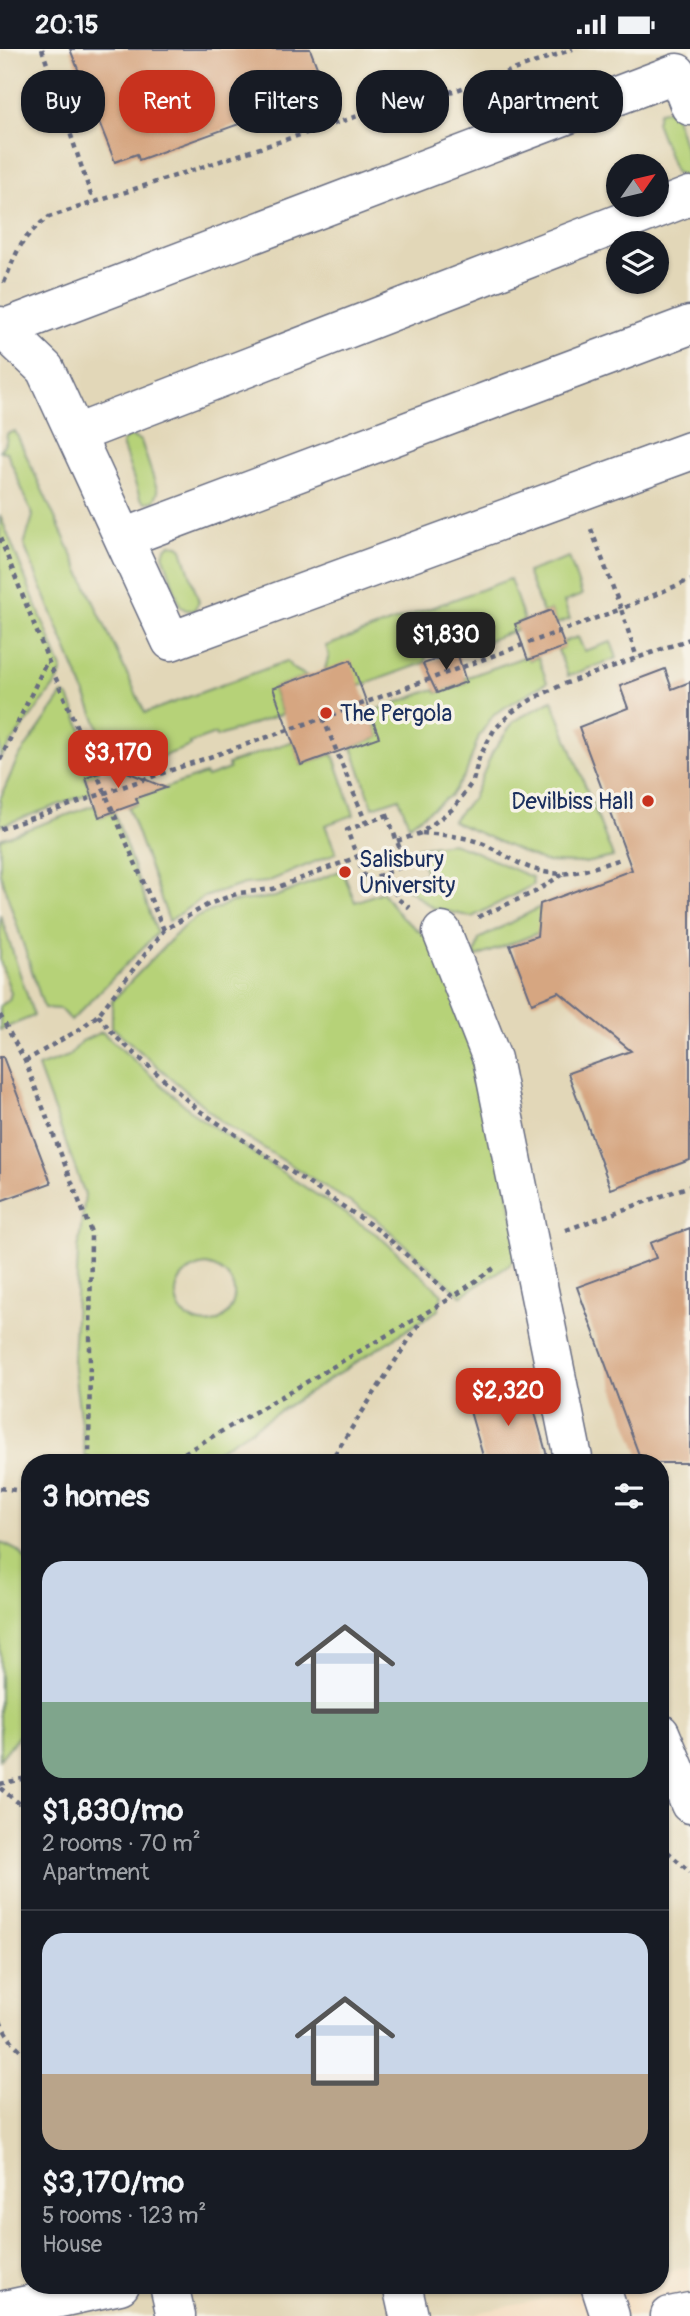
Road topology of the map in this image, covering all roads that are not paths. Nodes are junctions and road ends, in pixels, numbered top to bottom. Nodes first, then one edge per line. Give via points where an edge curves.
1 (690, 106) edge
2 (690, 196) edge
3 (1, 316) edge
4 (690, 325) edge
5 (76, 434) junction
6 (690, 451) edge
7 (124, 538) junction
8 (442, 932) road end
9 (572, 1454) edge
10 (669, 1754) edge
11 (690, 1804) edge
12 (78, 2294) edge
13 (171, 2294) edge
14 (404, 2294) edge
15 (603, 2294) edge
16 (0, 2311) edge
17 (690, 2312) edge
18 (176, 2316) edge
19 (409, 2316) edge
20 (610, 2316) edge
21 (670, 2316) edge

1 - 3 main road via 677,73
2 - 5 main road
3 - 5 main road via 45,369
4 - 7 main road
5 - 7 main road
6 - 7 main road via 171,641
8 - 9 main road via 492,1059
10 - 11 main road
12 - 16 main road
13 - 18 main road
14 - 19 main road
15 - 20 main road
17 - 21 main road

